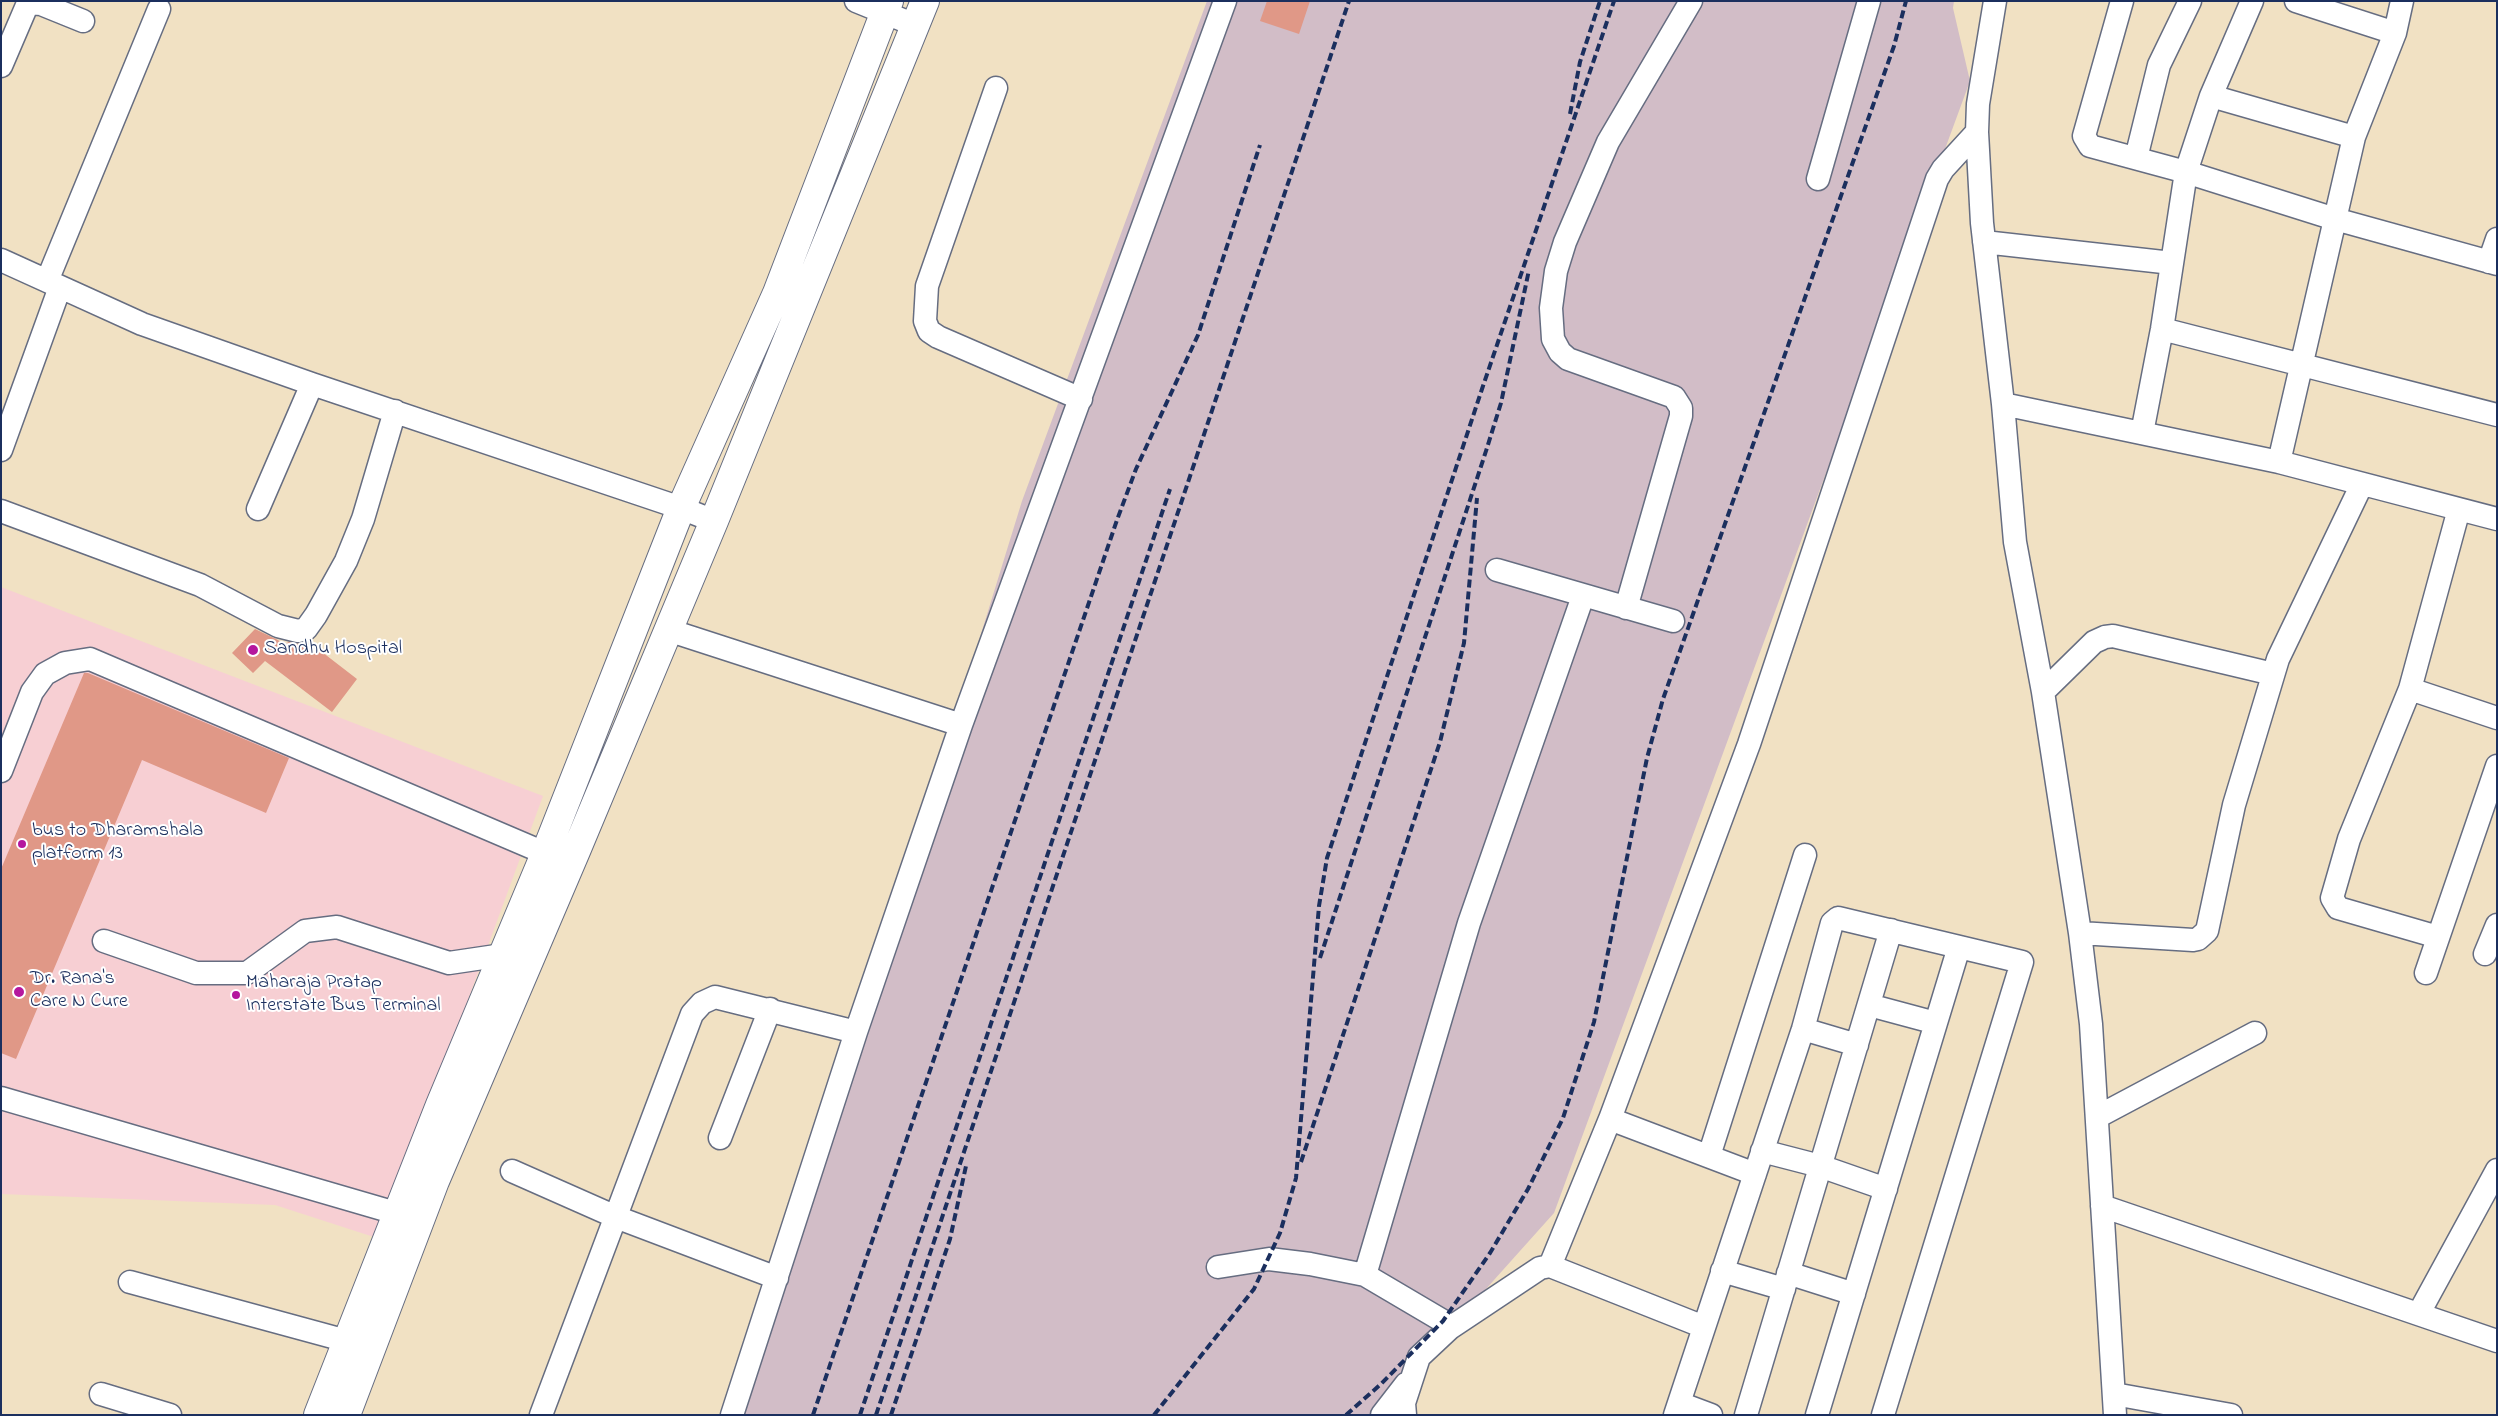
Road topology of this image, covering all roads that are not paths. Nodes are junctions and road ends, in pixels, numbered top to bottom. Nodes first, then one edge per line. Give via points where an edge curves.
1 (856, 1) edge
2 (1224, 1) edge
3 (1691, 1) edge
4 (1869, 1) edge
5 (1995, 1) edge
6 (2122, 1) edge
7 (2190, 1) edge
8 (2252, 1) edge
9 (2296, 1) edge
10 (2402, 1) edge
11 (886, 7) edge
12 (158, 9) dead end
13 (920, 13) edge
14 (83, 21) dead end
15 (2395, 33) junction
16 (1, 66) edge
17 (996, 88) dead end
18 (2211, 96) junction
19 (1977, 132) junction
20 (2354, 137) junction
21 (2136, 158) junction
22 (2186, 172) junction
23 (1818, 179) dead end
24 (2335, 219) junction
25 (2497, 239) edge
26 (1984, 242) junction
27 (1, 260) edge
28 (2172, 263) junction
29 (2493, 263) edge
30 (53, 284) junction
31 (2162, 330) junction
32 (2301, 364) junction
33 (312, 384) junction
34 (1080, 399) junction
35 (2003, 404) junction
36 (394, 411) junction
37 (2497, 415) edge
38 (2142, 433) junction
39 (1, 450) edge
40 (2279, 462) junction
41 (2362, 484) junction
42 (681, 508) junction
43 (258, 509) dead end
44 (2459, 509) junction
45 (1, 511) edge
46 (2497, 519) edge
47 (714, 521) junction
48 (1498, 570) dead end
49 (1583, 596) junction
50 (1626, 608) junction
51 (1673, 621) dead end
52 (668, 630) junction
53 (2274, 674) junction
54 (2410, 688) junction
55 (2043, 692) junction
56 (2497, 718) edge
57 (961, 725) junction
58 (2497, 766) edge
59 (1, 771) edge
60 (545, 854) junction
61 (1804, 855) dead end
62 (571, 864) junction
63 (2497, 925) edge
64 (1891, 930) junction
65 (2080, 933) junction
66 (2438, 937) junction
67 (104, 940) dead end
68 (1959, 947) junction
69 (2485, 954) dead end
70 (503, 955) junction
71 (530, 960) junction
72 (2426, 972) dead end
73 (1869, 1004) junction
74 (770, 1009) junction
75 (1936, 1023) junction
76 (1803, 1029) junction
77 (856, 1032) junction
78 (2255, 1034) dead end
79 (1857, 1045) junction
80 (1, 1098) edge
81 (2097, 1117) junction
82 (1610, 1119) junction
83 (720, 1138) dead end
84 (1762, 1151) junction
85 (1709, 1156) junction
86 (1820, 1166) junction
87 (512, 1170) dead end
88 (2497, 1170) edge
89 (1754, 1174) junction
90 (1886, 1189) junction
91 (2102, 1206) junction
92 (409, 1217) junction
93 (616, 1217) junction
94 (1550, 1266) junction
95 (1218, 1267) dead end
96 (1722, 1272) junction
97 (1365, 1275) junction
98 (777, 1278) junction
99 (1786, 1281) junction
100 (130, 1282) dead end
101 (1854, 1294) junction
102 (2419, 1313) junction
103 (1704, 1327) junction
104 (1450, 1328) junction
105 (347, 1341) junction
106 (2497, 1341) edge
107 (1412, 1376) junction
108 (101, 1394) dead end
109 (2115, 1404) edge
110 (1677, 1409) edge
111 (170, 1415) edge
112 (318, 1415) edge
113 (346, 1415) edge
114 (541, 1415) edge
115 (732, 1415) edge
116 (1382, 1415) edge
117 (1405, 1415) edge
118 (1711, 1415) edge
119 (1746, 1415) edge
120 (1817, 1415) edge
121 (1882, 1415) edge
122 (2231, 1415) edge

1 - 11 street
2 - 34 street
3 - 50 street via 1608,142 1565,242 1556,271 1551,308 1553,339 1568,359 1674,397 1681,408
4 - 23 street
5 - 19 street via 1978,104
6 - 21 street via 2084,136 2090,146
7 - 21 street via 2158,65
8 - 18 street
9 - 15 street
10 - 15 street
11 - 13 street
11 - 42 main road via 776,294
12 - 30 street
13 - 47 main road
14 - 16 street via 41,4 28,3
15 - 20 street
17 - 34 street via 927,286 925,321 929,331 938,337
18 - 20 street
18 - 22 street
19 - 26 street
19 - 82 street via 1937,179 1749,744
20 - 24 street
21 - 22 street
22 - 24 street
22 - 28 street
24 - 29 street
24 - 32 street
25 - 29 street
26 - 28 street
26 - 35 street
27 - 30 street
28 - 31 street
30 - 33 street via 142,324
30 - 39 street
31 - 32 street
31 - 38 street
32 - 37 street
32 - 40 street
33 - 36 street
33 - 43 street
34 - 57 street
35 - 38 street
35 - 55 street via 2015,542
36 - 42 street
36 - 45 street via 363,519 346,561 306,629 298,631 278,626 200,585
38 - 40 street
40 - 41 street
41 - 44 street
41 - 53 street via 2278,659
42 - 47 street
42 - 60 main road
44 - 46 street
44 - 54 street
47 - 52 main road
48 - 49 street
49 - 50 street
49 - 97 street via 1469,923
50 - 51 street
52 - 57 street
52 - 62 main road
53 - 55 street via 2113,636 2094,642
53 - 65 street via 2234,805 2207,930 2193,940
54 - 56 street
54 - 66 street via 2349,839 2332,898 2338,908
55 - 65 street
57 - 77 street
58 - 66 street
59 - 60 street via 32,692 45,674 65,663 90,659
60 - 62 street
60 - 70 main road
61 - 85 street
62 - 71 main road
63 - 69 street
64 - 68 street
64 - 73 street
64 - 76 street via 1838,918 1832,923
65 - 81 street via 2091,1024
66 - 72 street
67 - 70 street via 196,973 246,973 305,931 337,927 449,963
68 - 75 street
68 - 121 street via 2022,962
70 - 71 street
70 - 92 main road via 440,1105
71 - 92 main road
73 - 75 street
73 - 79 street
74 - 77 street
74 - 83 street
74 - 93 street via 715,998 702,1003 692,1014
75 - 90 street
76 - 79 street
76 - 84 street
77 - 98 street
78 - 81 street
79 - 86 street
80 - 92 street
81 - 91 street
82 - 85 street
82 - 94 street
84 - 86 street
84 - 89 street
85 - 89 street
86 - 90 street
86 - 99 street
87 - 93 street
88 - 102 street
89 - 96 street
90 - 101 street
91 - 102 street
91 - 109 street
92 - 105 main road
92 - 113 main road
93 - 98 street
93 - 114 street
94 - 103 street
94 - 104 street via 1540,1268
95 - 97 street via 1269,1259
96 - 99 street
96 - 103 street
97 - 104 street
98 - 115 street
99 - 101 street
99 - 119 street
100 - 105 street
101 - 120 street
102 - 106 street
103 - 110 street
104 - 107 street via 1419,1357
105 - 112 main road
107 - 116 street
107 - 117 street via 1404,1403
108 - 111 street
109 - 122 street
110 - 118 street

